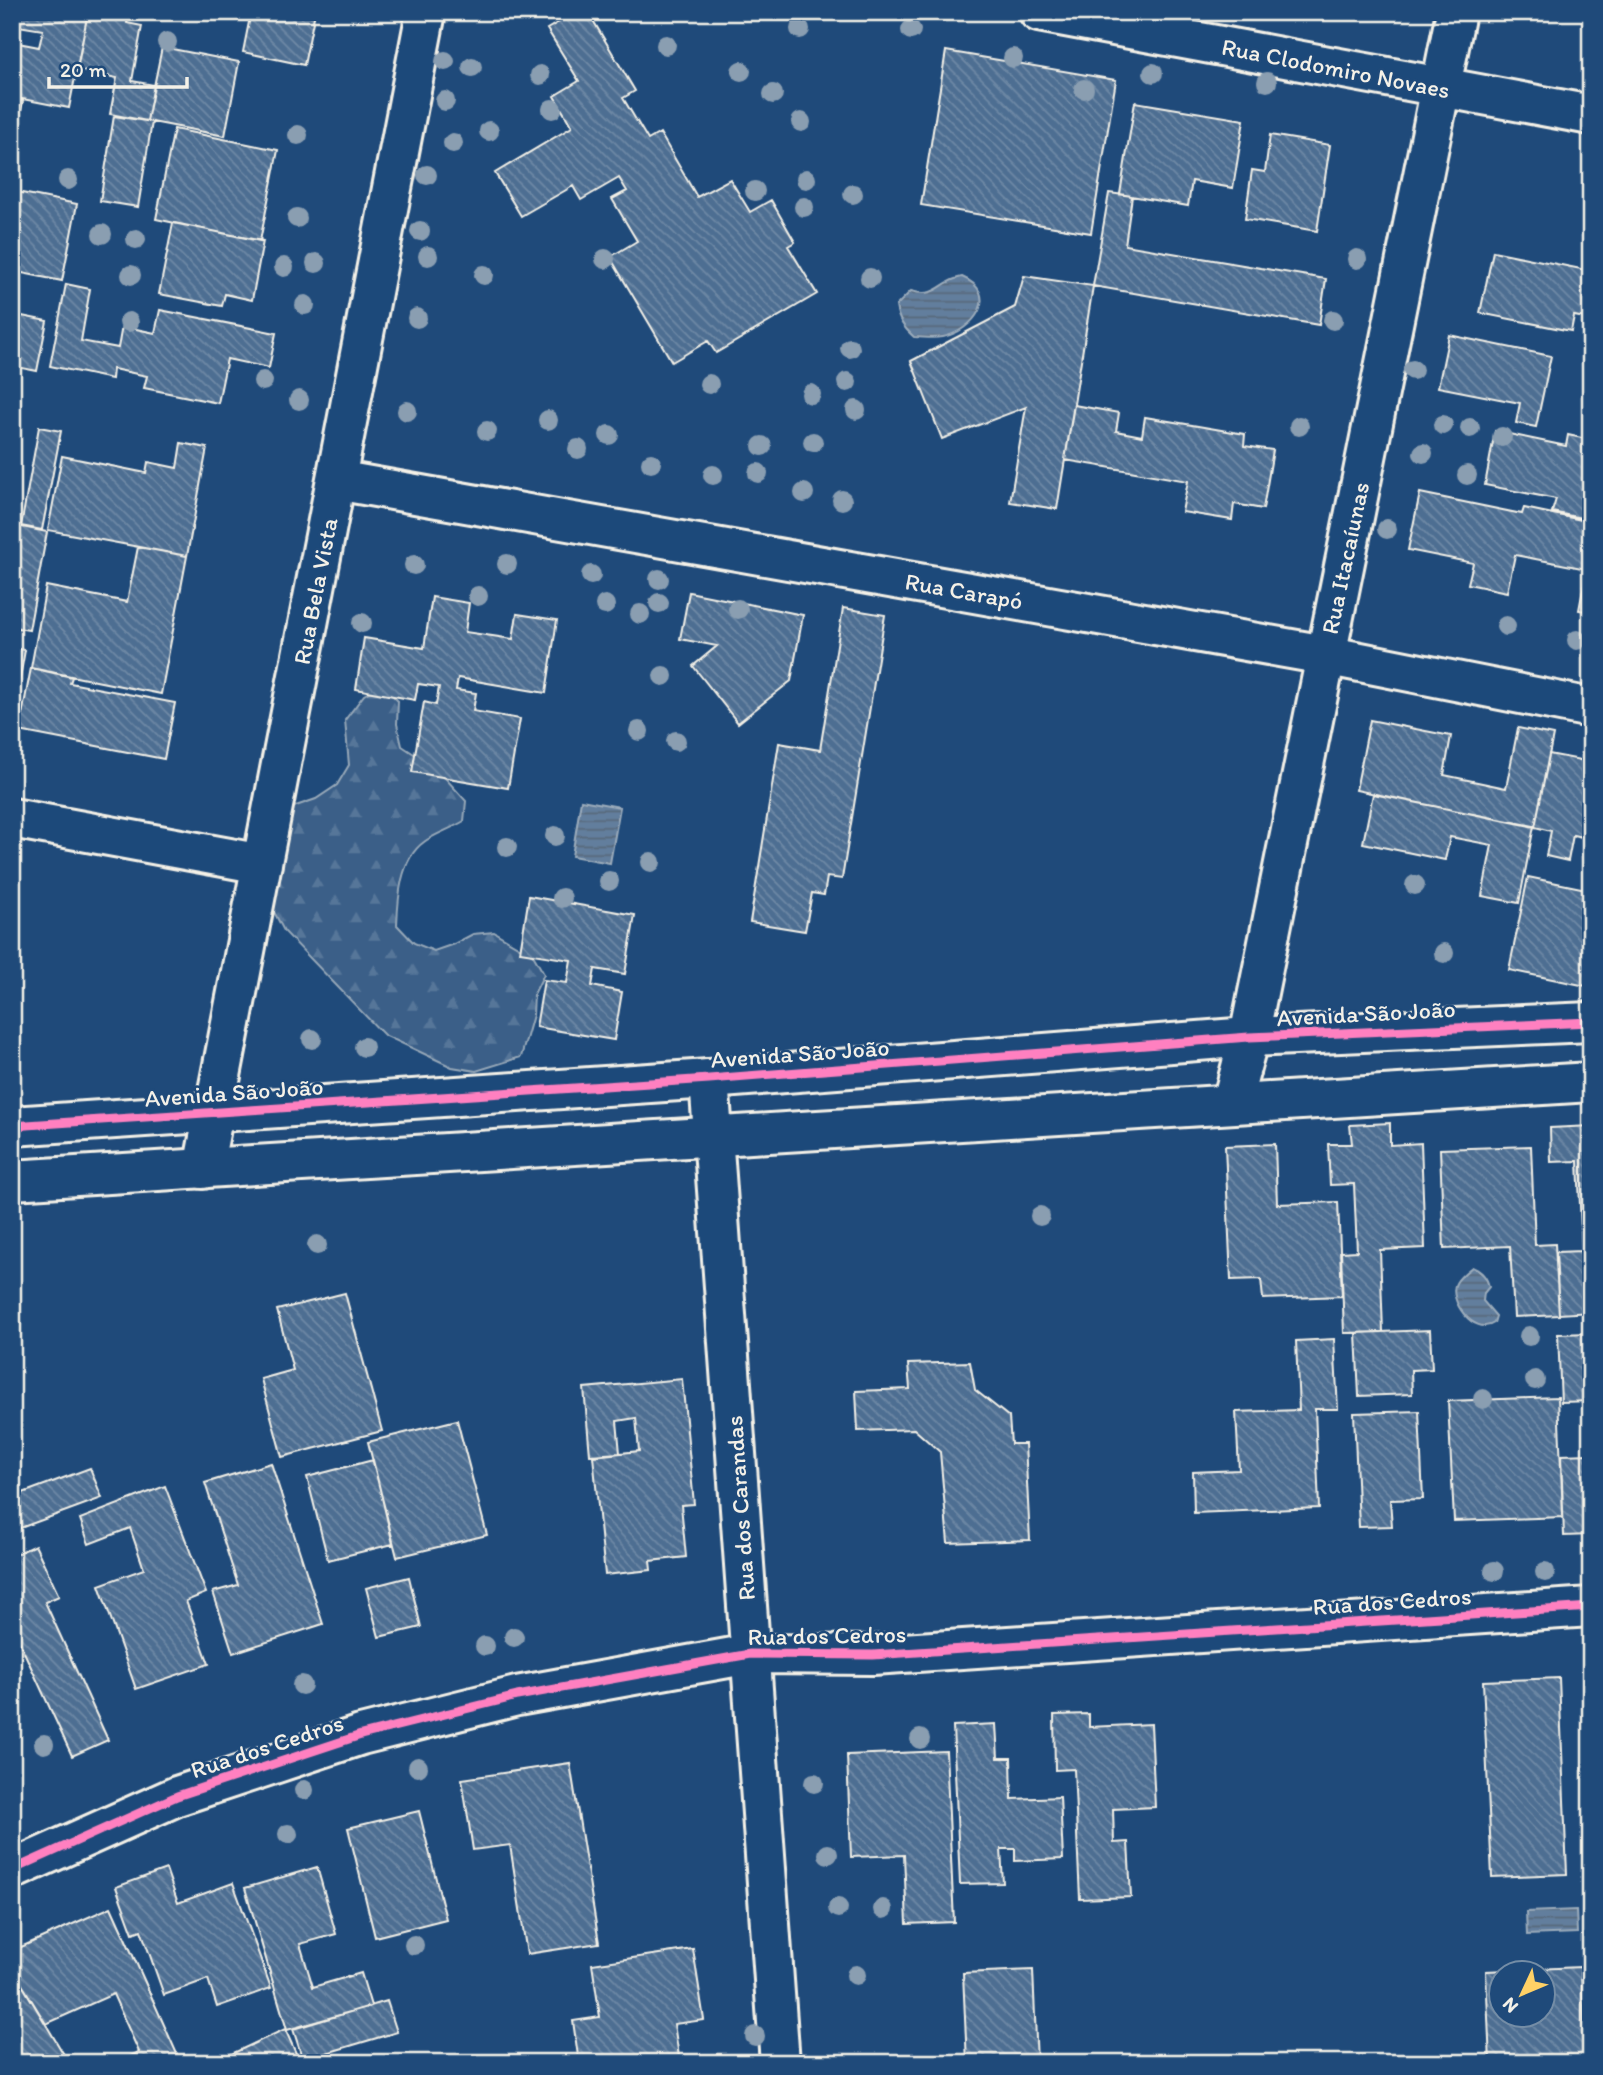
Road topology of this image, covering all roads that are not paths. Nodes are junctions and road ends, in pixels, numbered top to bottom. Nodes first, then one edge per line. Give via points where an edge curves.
1 (426, 12) edge
2 (1040, 12) edge
3 (1456, 12) edge
4 (1441, 88) junction
5 (1591, 115) edge
6 (336, 480) junction
7 (1325, 655) junction
8 (1591, 708) edge
9 (12, 818) edge
10 (262, 864) junction
11 (1591, 1022) edge
12 (1249, 1037) junction
13 (709, 1079) junction
14 (1591, 1082) edge
15 (1232, 1102) junction
16 (215, 1112) junction
17 (12, 1126) edge
18 (713, 1138) junction
19 (203, 1169) junction
20 (12, 1180) edge
21 (1591, 1607) edge
22 (750, 1654) junction
23 (12, 1870) edge
24 (780, 2063) edge

1 - 6 street, Rua Bela Vista
2 - 4 street, Rua Clodomiro Novaes
3 - 4 street, Rua Itacaíunas
4 - 5 street, Rua Clodomiro Novaes
4 - 7 street, Rua Itacaíunas
6 - 7 street, Rua Carapó
6 - 10 street, Rua Bela Vista
7 - 8 street, Rua Carapó
7 - 12 street, Rua Itacaíunas
9 - 10 street
10 - 16 street, Rua Bela Vista
11 - 12 street, Avenida São João
12 - 13 street, Avenida São João
12 - 15 street, Rua Itacaíunas
13 - 16 street, Avenida São João
13 - 18 street, Rua dos Carandas
14 - 15 street
15 - 18 street
16 - 17 street, Avenida São João
16 - 19 street, Rua Bela Vista
18 - 19 street
18 - 22 street, Rua dos Carandas
19 - 20 street
21 - 22 street, Rua dos Cedros via 873,1656
22 - 23 street, Rua dos Cedros via 517,1696 361,1735 177,1796
22 - 24 street, Rua dos Carandas

